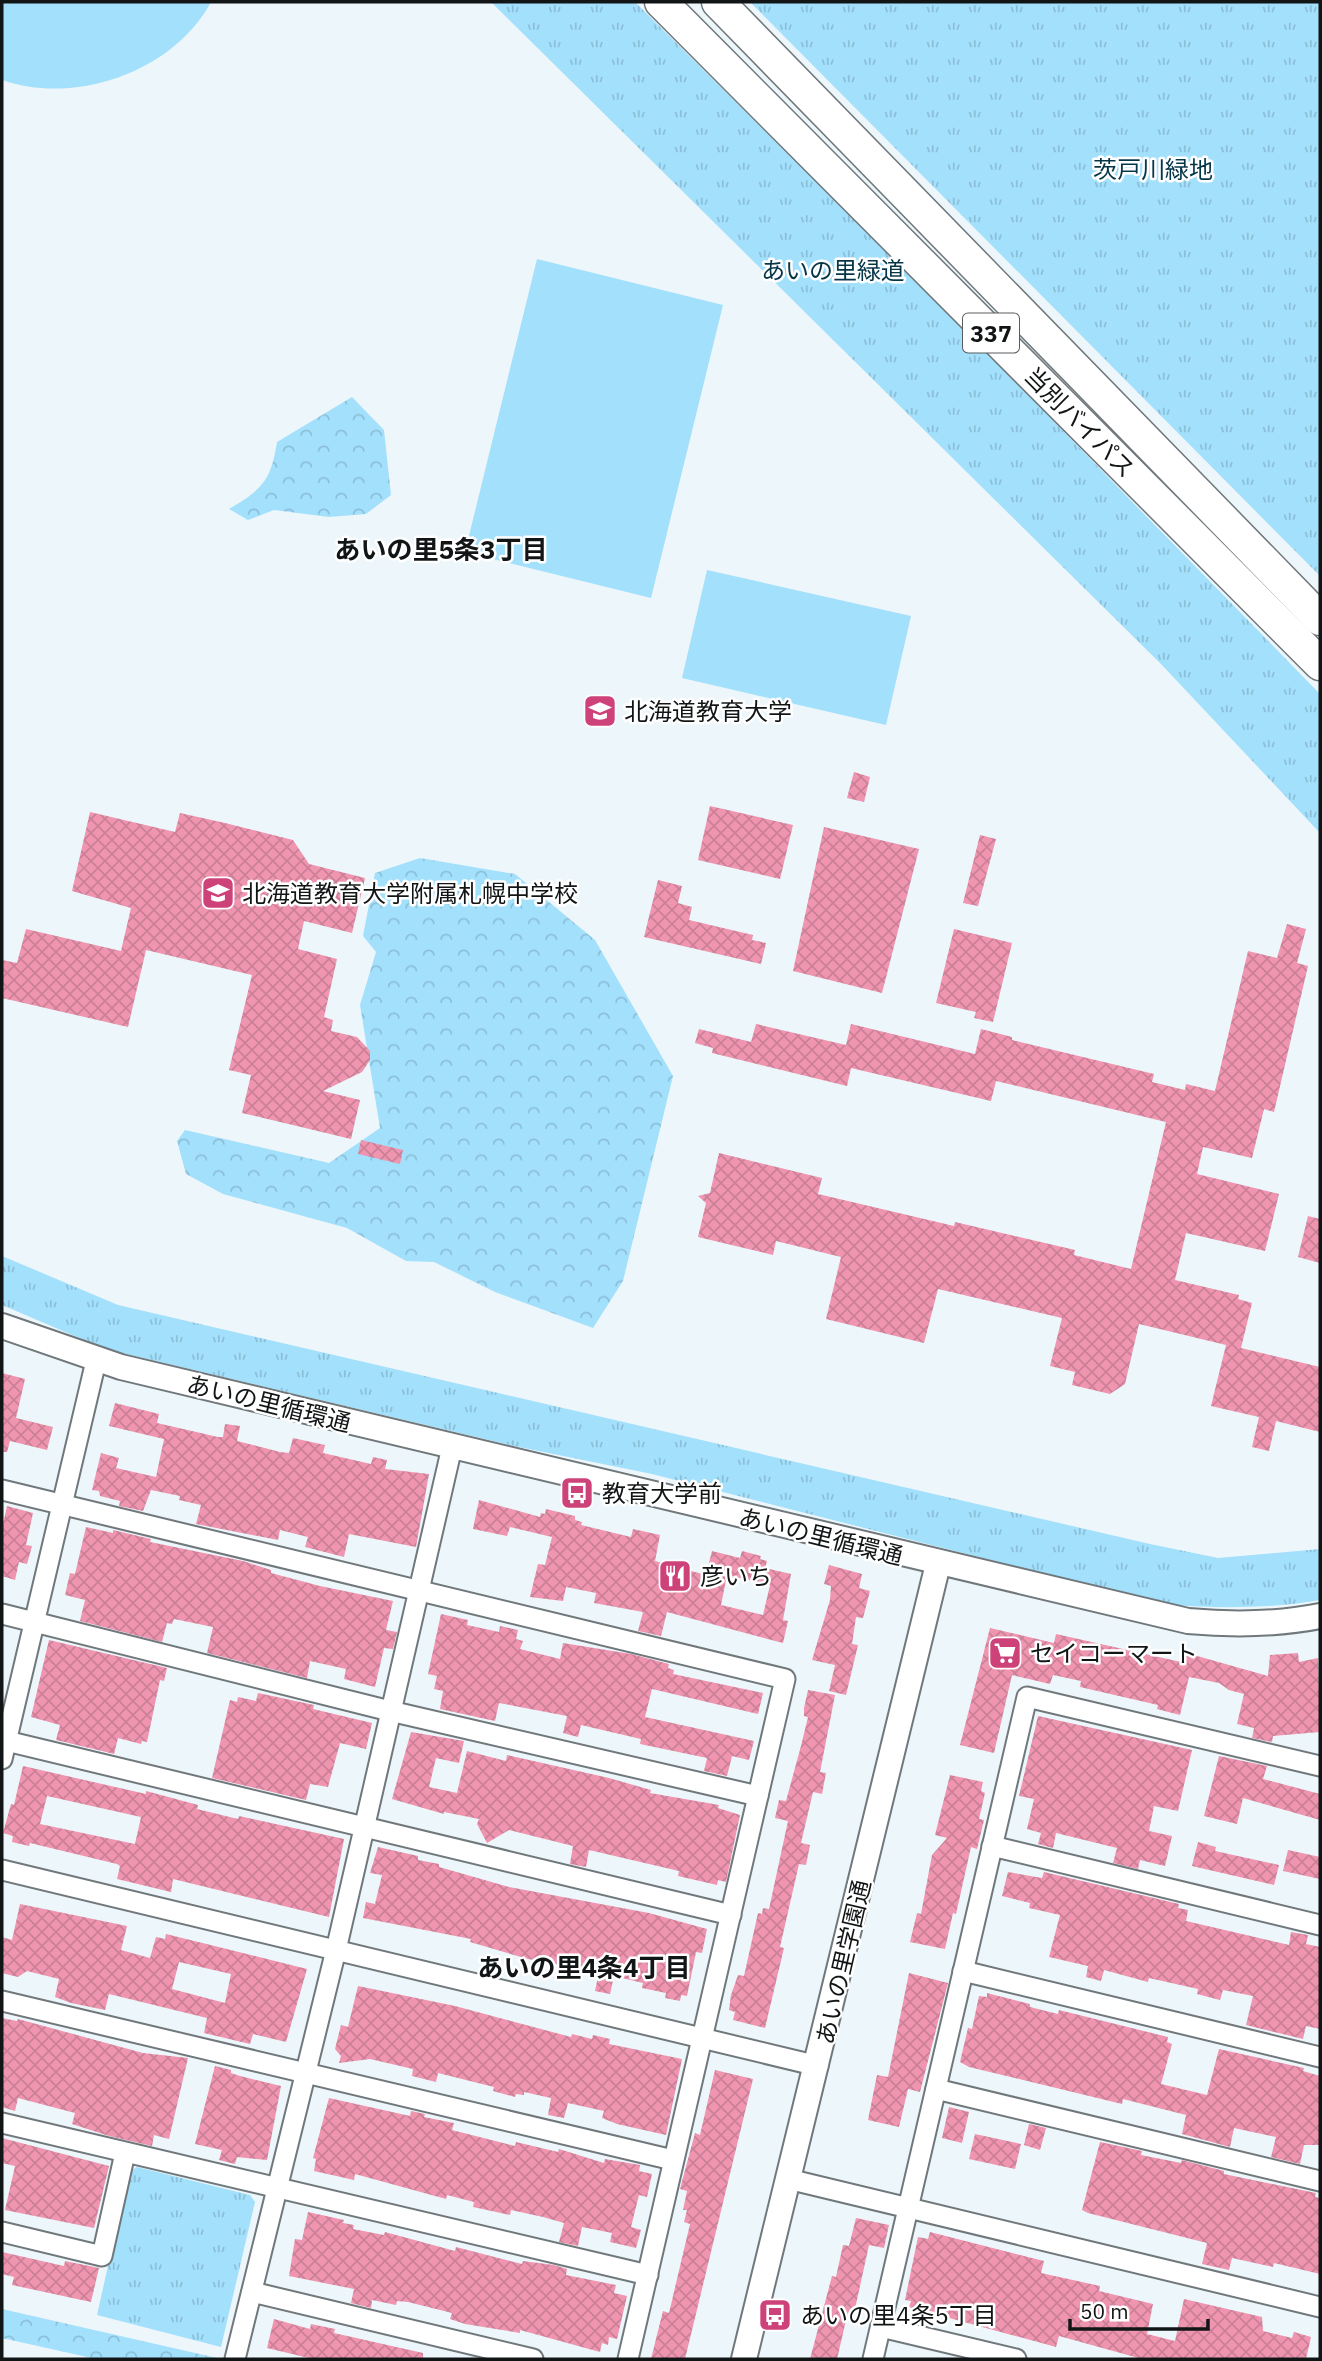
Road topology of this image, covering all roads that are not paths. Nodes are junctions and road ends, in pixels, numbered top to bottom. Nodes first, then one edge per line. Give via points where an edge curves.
1 (661, 2) edge
2 (718, 2) edge
3 (1320, 619) edge
4 (1320, 664) edge
5 (2, 1326) edge
6 (96, 1361) junction
7 (452, 1447) junction
8 (2, 1490) edge
9 (62, 1504) junction
10 (938, 1564) junction
11 (419, 1590) junction
12 (2, 1614) edge
13 (1320, 1616) edge
14 (35, 1622) junction
15 (390, 1711) junction
16 (3, 1747) edge
17 (1320, 1766) edge
18 (758, 1796) junction
19 (362, 1828) junction
20 (992, 1846) junction
21 (2, 1870) edge
22 (731, 1915) junction
23 (1320, 1924) edge
24 (336, 1950) junction
25 (963, 1971) junction
26 (2, 2001) edge
27 (705, 2038) junction
28 (1320, 2057) edge
29 (818, 2066) junction
30 (304, 2074) junction
31 (936, 2090) junction
32 (2, 2123) edge
33 (125, 2153) junction
34 (673, 2160) junction
35 (788, 2179) junction
36 (1320, 2181) edge
37 (276, 2189) junction
38 (908, 2208) junction
39 (2, 2232) edge
40 (648, 2275) junction
41 (252, 2292) junction
42 (1320, 2307) edge
43 (881, 2327) junction
44 (236, 2359) edge
45 (533, 2359) edge
46 (628, 2359) edge
47 (744, 2359) edge
48 (873, 2359) edge
49 (1016, 2359) edge

1 - 4 highway, 当別バイパス / 337
2 - 3 highway, 当別バイパス / 337
5 - 6 street, あいの里循環通
6 - 7 street, あいの里循環通
6 - 9 street
7 - 10 street, あいの里循環通
7 - 11 street
8 - 9 street
9 - 11 street
9 - 14 street
10 - 13 street, あいの里循環通 via 1188,1621 1283,1624
10 - 29 street, あいの里学園通
11 - 15 street
11 - 18 street via 785,1679
12 - 14 street
14 - 15 street
14 - 16 street
15 - 18 street
15 - 19 street
16 - 19 street
17 - 20 street via 1027,1697
18 - 22 street
19 - 22 street
19 - 24 street
20 - 23 street
20 - 25 street
21 - 24 street
22 - 27 street
24 - 27 street
24 - 30 street
25 - 28 street
25 - 31 street
26 - 30 street
27 - 29 street
27 - 34 street
29 - 35 street, あいの里学園通
30 - 34 street
30 - 37 street
31 - 36 street
31 - 38 street
32 - 33 street
33 - 37 street
33 - 39 street via 102,2256
34 - 40 street
35 - 38 street
35 - 47 street, あいの里学園通
37 - 40 street
37 - 41 street
38 - 42 street
38 - 43 street
40 - 46 street
41 - 44 street
41 - 45 street
43 - 48 street
43 - 49 street

